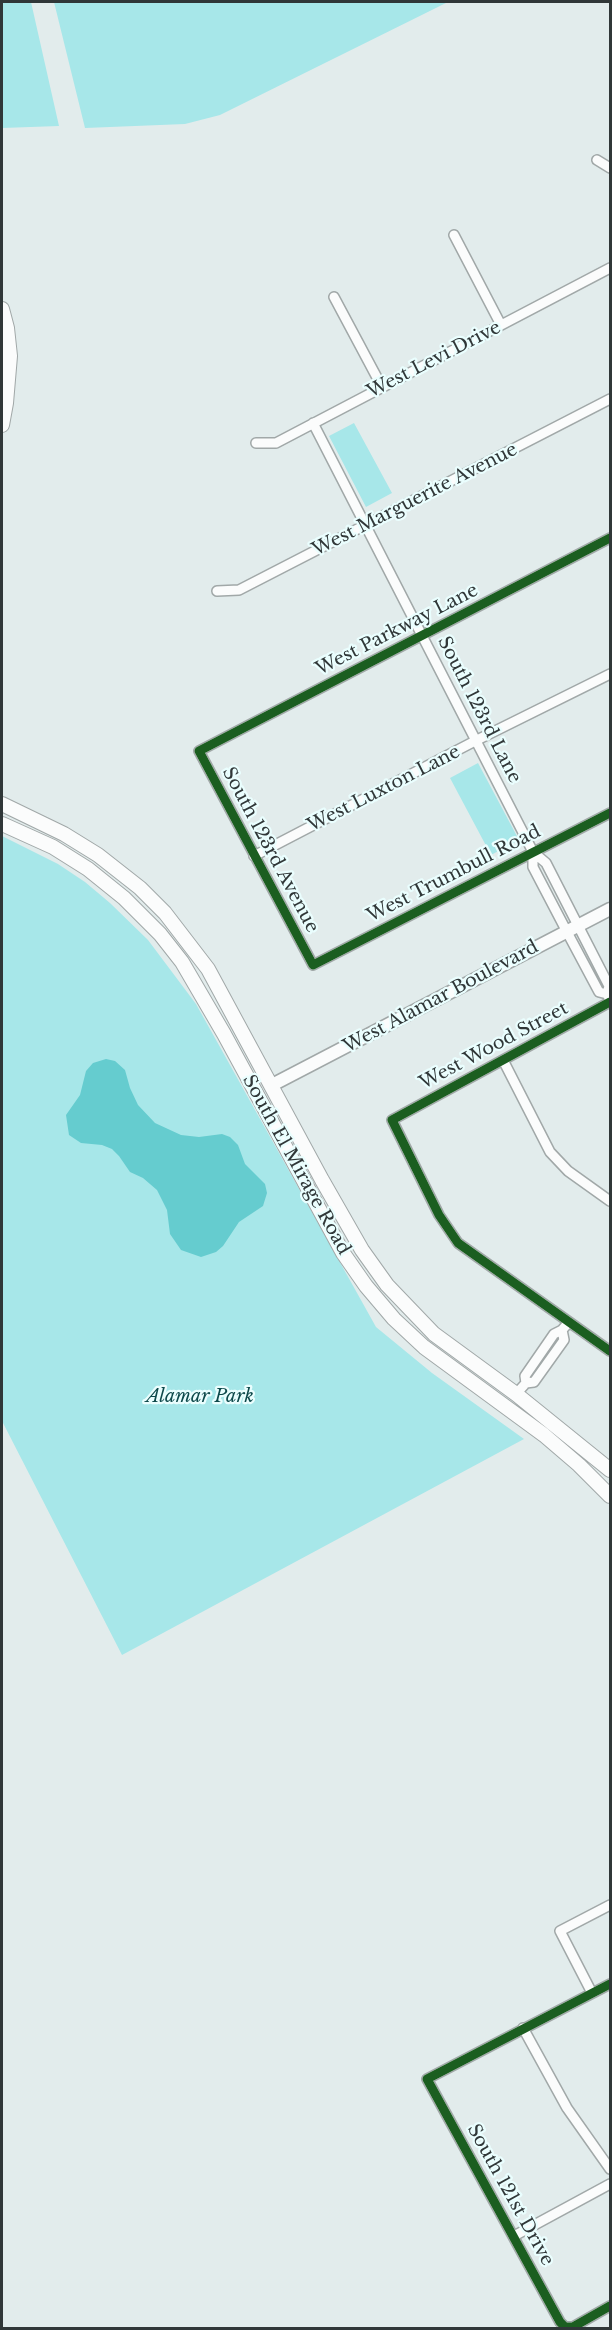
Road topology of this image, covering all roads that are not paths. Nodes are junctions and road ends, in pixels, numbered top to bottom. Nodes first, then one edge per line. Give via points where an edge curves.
1 (597, 160) dead end
2 (610, 168) edge
3 (454, 235) dead end
4 (610, 268) edge
5 (334, 297) dead end
6 (2, 309) edge
7 (501, 325) junction
8 (382, 387) junction
9 (610, 399) edge
10 (313, 423) junction
11 (2, 425) edge
12 (256, 443) dead end
13 (365, 526) junction
14 (610, 538) edge
15 (217, 591) dead end
16 (422, 635) junction
17 (610, 674) edge
18 (475, 741) junction
19 (199, 751) joint
20 (2, 804) edge
21 (610, 813) edge
22 (2, 824) edge
23 (533, 852) junction
24 (254, 856) junction
25 (610, 909) edge
26 (572, 929) junction
27 (313, 965) joint
28 (609, 999) edge
29 (503, 1060) junction
30 (272, 1085) junction
31 (610, 1201) edge
32 (566, 1326) junction
33 (610, 1351) edge
34 (516, 1394) junction
35 (610, 1470) edge
36 (610, 1496) edge
37 (610, 1905) edge
38 (610, 1984) edge
39 (592, 1993) junction
40 (523, 2028) junction
41 (610, 2169) edge
42 (610, 2184) edge
43 (514, 2236) junction
44 (610, 2306) edge

1 - 2 street
3 - 7 street
4 - 7 street, West Levi Drive
5 - 8 street
6 - 11 main road via 10,356
7 - 8 street, West Levi Drive
8 - 10 street, West Levi Drive
9 - 13 street, West Marguerite Avenue
10 - 12 street, West Levi Drive via 276,443
10 - 13 street, South 123rd Lane
13 - 15 street, West Marguerite Avenue via 239,590
13 - 16 street, South 123rd Lane
14 - 16 street, West Parkway Lane
16 - 18 street, South 123rd Lane
16 - 19 street, West Parkway Lane
17 - 18 street, West Luxton Lane
18 - 23 street, South 123rd Lane
18 - 24 street, West Luxton Lane
19 - 24 street, South 123rd Avenue
20 - 30 main road, South El Mirage Road via 98,855 165,913 208,969
21 - 23 street, West Trumbull Road
22 - 36 main road, South El Mirage Road via 53,847 88,869 160,934 182,962 225,1034 343,1253 366,1286 424,1347 544,1435
23 - 26 street, South 123rd Lane via 533,867
23 - 27 street, West Trumbull Road
24 - 27 street, South 123rd Avenue
25 - 26 street, West Alamar Boulevard
26 - 28 street, South 123rd Lane via 599,992
26 - 30 street, West Alamar Boulevard
28 - 29 street, West Wood Street
29 - 31 street via 550,1152 568,1171
29 - 32 street, West Wood Street via 392,1120 439,1215 458,1243
30 - 34 main road, South El Mirage Road via 362,1250 387,1285 434,1334
32 - 33 street
32 - 34 street via 564,1340 534,1382 526,1383
34 - 35 main road, South El Mirage Road
37 - 39 street via 561,1931
38 - 39 street
39 - 40 street
40 - 41 street via 567,2108
40 - 43 street, South 121st Drive via 427,2079
42 - 43 street
43 - 44 street, South 121st Drive via 565,2326 573,2327

